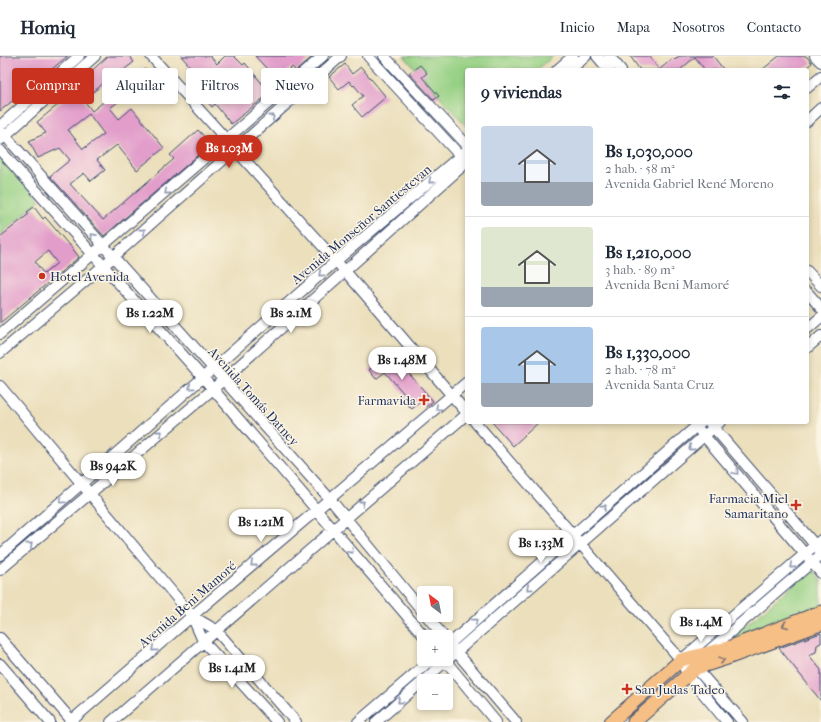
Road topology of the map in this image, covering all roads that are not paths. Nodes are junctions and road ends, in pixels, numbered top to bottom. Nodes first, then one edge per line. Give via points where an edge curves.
1 (79, 56) edge
2 (95, 56) edge
3 (151, 56) edge
4 (323, 56) edge
5 (341, 56) edge
6 (368, 56) edge
7 (384, 56) edge
8 (573, 56) edge
9 (586, 56) edge
10 (597, 56) edge
11 (609, 56) edge
12 (815, 56) edge
13 (821, 62) edge
14 (559, 68) edge
15 (572, 68) edge
16 (607, 68) edge
17 (620, 68) edge
18 (821, 76) edge
19 (809, 86) edge
20 (821, 108) edge
21 (809, 118) edge
22 (0, 126) edge
23 (2, 135) edge
24 (227, 140) junction
25 (465, 143) edge
26 (235, 149) junction
27 (0, 150) edge
28 (465, 158) edge
29 (465, 160) edge
30 (465, 160) edge
31 (104, 247) junction
32 (94, 255) junction
33 (113, 257) junction
34 (336, 261) junction
35 (103, 266) junction
36 (345, 271) junction
37 (809, 272) edge
38 (821, 286) edge
39 (809, 294) edge
40 (821, 308) edge
41 (821, 317) edge
42 (809, 327) edge
43 (0, 334) edge
44 (821, 336) edge
45 (809, 346) edge
46 (0, 353) edge
47 (212, 369) junction
48 (203, 377) junction
49 (222, 380) junction
50 (465, 384) edge
51 (0, 386) edge
52 (213, 388) junction
53 (451, 396) junction
54 (465, 411) edge
55 (465, 415) edge
56 (477, 424) edge
57 (696, 424) edge
58 (714, 424) edge
59 (705, 435) junction
60 (82, 484) junction
61 (90, 493) junction
62 (330, 499) junction
63 (317, 510) junction
64 (346, 518) junction
65 (333, 529) junction
66 (572, 535) junction
67 (580, 544) junction
68 (819, 546) edge
69 (805, 554) junction
70 (0, 555) edge
71 (821, 555) edge
72 (813, 562) junction
73 (0, 570) edge
74 (821, 573) edge
75 (417, 604) edge
76 (821, 612) edge
77 (192, 616) junction
78 (821, 624) edge
79 (216, 630) junction
80 (419, 630) edge
81 (453, 636) edge
82 (0, 638) edge
83 (203, 641) junction
84 (453, 649) edge
85 (456, 652) junction
86 (453, 654) edge
87 (703, 656) junction
88 (681, 660) junction
89 (0, 664) edge
90 (424, 666) edge
91 (438, 666) edge
92 (450, 666) edge
93 (692, 671) junction
94 (50, 722) edge
95 (72, 722) edge
96 (112, 722) edge
97 (277, 722) edge
98 (296, 722) edge
99 (358, 722) edge
100 (376, 722) edge
101 (496, 722) edge
102 (516, 722) edge
103 (610, 722) edge
104 (634, 722) edge
105 (727, 722) edge
106 (743, 722) edge

1 - 22 street
2 - 23 street
3 - 24 street
4 - 24 street
26 -> 5 street
6 - 28 street
7 - 25 street
8 - 14 street
9 - 15 street
10 - 16 street
11 - 17 street
12 - 13 street
18 - 19 street
20 - 21 street
31 -> 23 street, Avenida Tomás Datney
24 - 26 street
24 -> 31 street
33 -> 26 street
26 - 34 street
27 - 32 street
29 -> 34 street, Avenida Monseñor Santiestevan
30 - 36 street, Avenida Monseñor Santiestevan
31 - 32 street
31 - 33 street, Avenida Tomás Datney
32 - 35 street, Avenida Tomás Datney
32 - 43 street
33 - 35 street
33 - 47 street, Avenida Tomás Datney
34 - 36 street
34 -> 47 street, Avenida Monseñor Santiestevan
35 - 46 street
35 - 48 street, Avenida Tomás Datney
36 - 49 street, Avenida Monseñor Santiestevan
36 - 53 street
37 - 38 street
39 - 40 street
41 - 42 street
44 - 45 street
47 - 48 street, Avenida Monseñor Santiestevan
47 - 49 street, Avenida Tomás Datney
48 - 52 street, Avenida Tomás Datney
48 -> 60 street, Avenida Monseñor Santiestevan
49 - 52 street, Avenida Monseñor Santiestevan
49 - 62 street, Avenida Tomás Datney
50 - 53 street, Avenida Beni Mamoré
51 - 60 street
61 -> 52 street, Avenida Monseñor Santiestevan
52 - 63 street, Avenida Tomás Datney
53 - 54 street
53 -> 62 street, Avenida Beni Mamoré
64 -> 55 street
56 - 66 street
57 - 59 street
66 -> 57 street
58 - 59 street
58 - 68 street
59 -> 67 street
59 -> 69 street
60 - 61 street
60 -> 70 street, Avenida Monseñor Santiestevan
73 -> 61 street, Avenida Monseñor Santiestevan
61 - 77 street
62 - 63 street, Avenida Beni Mamoré
62 - 64 street, Avenida Tomás Datney
63 - 65 street, Avenida Tomás Datney
63 -> 77 street, Avenida Beni Mamoré
64 - 65 street
64 - 75 street, Avenida Tomás Datney
65 - 79 street
65 -> 80 street, Avenida Tomás Datney
66 - 67 street
81 -> 66 street
67 -> 85 street
67 - 88 street
68 - 69 street
69 - 72 street
69 -> 88 street
71 - 72 street
72 - 74 street
72 - 87 street
76 -> 87 main road
77 - 79 street
77 - 83 street
77 -> 95 street, Avenida Beni Mamoré
93 -> 78 main road
79 - 83 street
79 - 98 street
82 - 95 street
83 - 96 street
83 - 97 street
84 - 85 street, Avenida Tomás Datney
85 - 86 street
85 - 102 street, Avenida Tomás Datney
87 - 88 main road
87 - 93 street
88 - 93 street
88 - 103 main road
89 - 94 street
90 - 99 street
91 -> 100 street
92 - 101 street
93 - 104 main road
93 - 105 street
93 - 106 street

